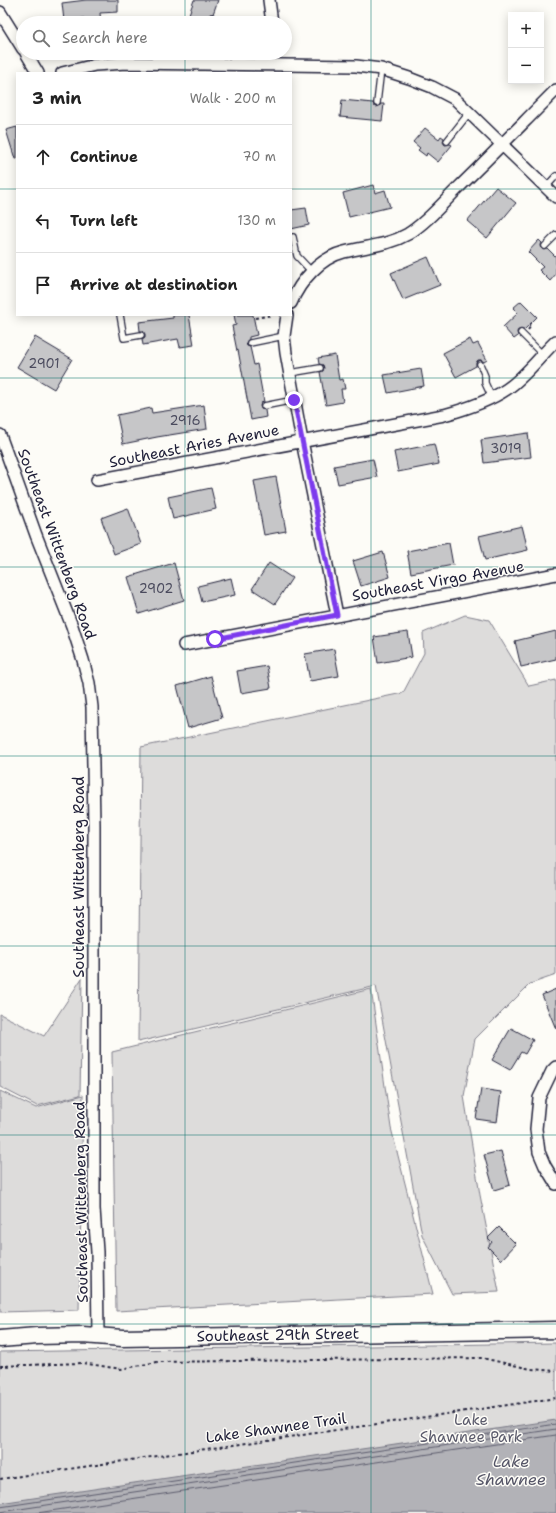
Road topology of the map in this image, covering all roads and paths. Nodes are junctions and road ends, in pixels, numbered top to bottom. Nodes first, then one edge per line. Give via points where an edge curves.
1 (269, 0) edge
2 (0, 12) edge
3 (271, 16) edge
4 (16, 38) edge
5 (30, 60) edge
6 (233, 60) edge
7 (273, 60) edge
8 (221, 68) edge
9 (287, 69) edge
10 (381, 69) junction
11 (37, 72) edge
12 (66, 72) edge
13 (556, 90) edge
14 (377, 103) dead end
15 (469, 113) junction
16 (447, 141) dead end
17 (502, 145) junction
18 (556, 176) edge
19 (546, 187) junction
20 (556, 197) edge
21 (556, 235) edge
22 (293, 237) dead end
23 (545, 246) dead end
24 (312, 272) junction
25 (292, 295) edge
26 (120, 316) edge
27 (266, 316) edge
28 (287, 316) edge
29 (255, 318) dead end
30 (520, 333) dead end
31 (141, 335) dead end
32 (284, 336) junction
33 (556, 341) edge
34 (250, 343) dead end
35 (542, 354) junction
36 (480, 364) dead end
37 (320, 368) dead end
38 (290, 374) junction
39 (492, 398) junction
40 (294, 400) junction
41 (264, 406) dead end
42 (0, 435) edge
43 (302, 441) junction
44 (98, 480) dead end
45 (556, 574) edge
46 (337, 615) junction
47 (184, 645) dead end
48 (556, 1067) edge
49 (556, 1184) edge
50 (556, 1330) edge
51 (98, 1336) junction
52 (0, 1339) edge
53 (0, 1366) edge
54 (556, 1371) edge
55 (556, 1398) edge
56 (0, 1479) edge

1 - 3 street
2 - 4 street
5 - 11 street
6 - 8 street
7 - 9 street
8 - 12 street via 113,63
9 - 10 street via 356,66
10 - 14 lane
10 - 15 street via 432,87 455,99
13 - 17 street
15 - 16 lane
15 - 17 street
17 - 19 street
17 - 24 street via 408,234 382,245 343,252 326,260
18 - 19 lane
19 - 20 street
21 - 23 lane
22 - 24 lane via 297,256
24 - 25 street
26 - 31 lane via 124,338
27 - 29 path
28 - 32 street
30 - 35 lane
32 - 34 lane
32 - 38 street
33 - 35 street, Southeast Aries Avenue
35 - 39 street, Southeast Aries Avenue via 524,375 508,389
36 - 39 lane
37 - 38 lane
38 - 40 street
39 - 43 street, Southeast Aries Avenue via 444,415
40 - 41 lane
40 - 43 street
42 - 51 street, Southeast Wittenberg Road via 72,626 89,683 92,707 94,1209
43 - 44 street, Southeast Aries Avenue
43 - 46 street
45 - 46 street, Southeast Virgo Avenue
46 - 47 street, Southeast Virgo Avenue
48 - 49 street via 539,1098 536,1129 545,1166
50 - 51 main road, Southeast 29th Street via 122,1338
51 - 52 main road, Southeast 29th Street
53 - 54 path via 82,1363 121,1369 157,1362 482,1358 531,1369
55 - 56 path, Lake Shawnee Trail

